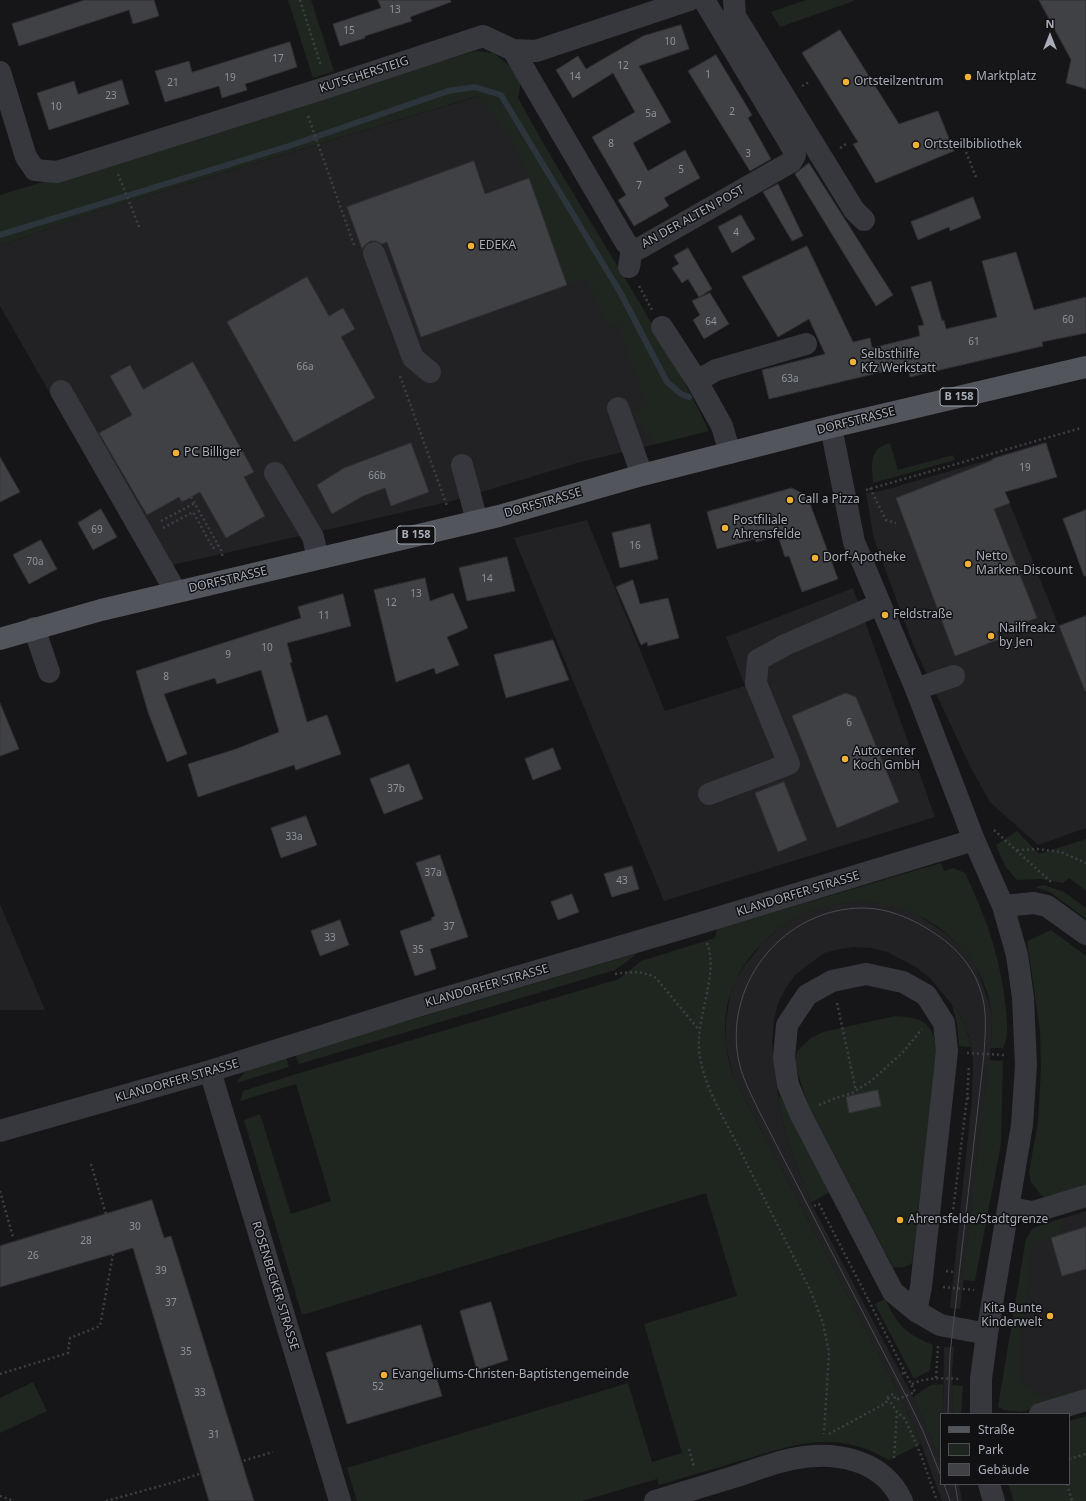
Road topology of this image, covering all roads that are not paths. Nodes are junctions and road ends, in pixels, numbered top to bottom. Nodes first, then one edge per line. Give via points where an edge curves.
1 (689, 0) edge
2 (704, 0) edge
3 (734, 0) edge
4 (513, 50) junction
5 (0, 72) edge
6 (864, 220) dead end
7 (374, 253) dead end
8 (662, 327) road end
9 (806, 344) dead end
10 (1086, 367) edge
11 (430, 372) dead end
12 (697, 381) junction
13 (62, 391) dead end
14 (618, 408) dead end
15 (831, 427) junction
16 (730, 453) junction
17 (462, 465) dead end
18 (275, 473) dead end
19 (642, 476) junction
20 (478, 521) junction
21 (318, 558) junction
22 (176, 592) junction
23 (880, 604) junction
24 (34, 628) junction
25 (0, 639) edge
26 (48, 672) dead end
27 (954, 676) dead end
28 (916, 689) junction
29 (709, 794) dead end
30 (972, 835) junction
31 (1003, 906) junction
32 (1086, 934) edge
33 (210, 1071) junction
34 (0, 1131) edge
35 (1086, 1196) edge
36 (1009, 1208) junction
37 (916, 1311) junction
38 (987, 1334) junction
39 (1086, 1400) edge
40 (981, 1413) edge
41 (1043, 1413) edge
42 (989, 1485) edge
43 (340, 1501) edge
44 (655, 1501) edge
45 (902, 1501) edge
46 (994, 1501) edge

1 - 4 street, KUTSCHERSTEIG via 536,51
2 - 4 street, AN DER ALTEN POST via 795,155 791,162 640,248 631,258 626,243
3 - 6 street via 735,16 854,210
4 - 5 street, KUTSCHERSTEIG via 483,36 57,172 35,170 26,157
7 - 11 street via 413,358
8 - 12 street
9 - 12 street via 716,370
10 - 15 main road, DORFSTRASSE / B 158
12 - 16 street via 722,426
13 - 22 street
14 - 19 street
15 - 16 main road, DORFSTRASSE / B 158
15 - 23 street via 854,542
16 - 19 main road, DORFSTRASSE / B 158
17 - 20 street
18 - 21 street via 312,537
19 - 20 main road, DORFSTRASSE / B 158
20 - 21 main road, DORFSTRASSE / B 158
21 - 22 main road, DORFSTRASSE / B 158
22 - 24 main road, DORFSTRASSE / B 158
23 - 28 street
23 - 29 street via 758,660 756,683 789,764
24 - 25 main road, DORFSTRASSE / B 158
24 - 26 street
27 - 28 street
28 - 30 street
30 - 31 street
30 - 33 street, KLANDORFER STRASSE via 697,924 420,1005
31 - 32 street via 1034,903 1047,906
31 - 36 street via 1022,991 1026,1065 1022,1125
33 - 34 street, KLANDORFER STRASSE
33 - 43 street, ROSENBECKER STRASSE
35 - 36 street via 1033,1212
36 - 38 street
37 - 37 street via 921,1287 947,1051 944,1023 926,995 904,982 866,974 832,981 807,995 787,1025 784,1058 788,1085 893,1292
37 - 38 street via 940,1325
38 - 40 street
39 - 41 street
42 - 46 street
44 - 45 street via 791,1459 820,1456 847,1459 875,1469 886,1476

